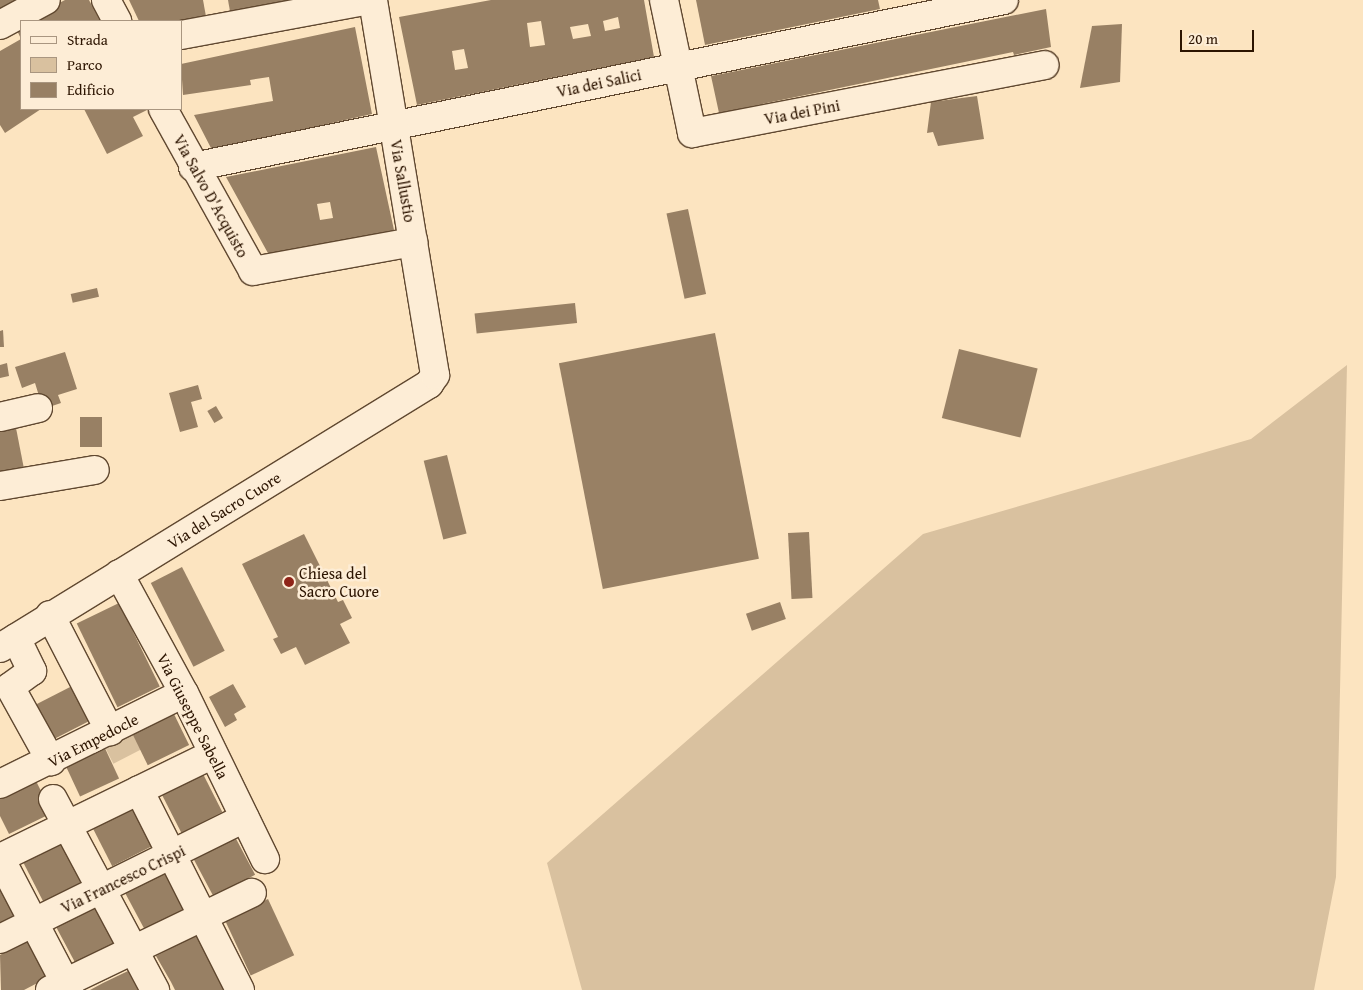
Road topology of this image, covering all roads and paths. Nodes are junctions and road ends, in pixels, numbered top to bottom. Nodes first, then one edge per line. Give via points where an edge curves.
1 (46, 0) edge
2 (106, 0) edge
3 (371, 0) edge
4 (664, 0) edge
5 (1004, 0) edge
6 (116, 20) edge
7 (0, 25) edge
8 (182, 36) edge
9 (1045, 65) dead end
10 (678, 67) junction
11 (164, 110) edge
12 (394, 126) junction
13 (193, 167) junction
14 (413, 242) junction
15 (434, 363) joint
16 (38, 408) dead end
17 (0, 417) edge
18 (95, 470) dead end
19 (0, 486) edge
20 (119, 574) junction
21 (50, 615) junction
22 (8, 643) edge
23 (184, 693) junction
24 (110, 731) junction
25 (213, 754) junction
26 (50, 761) junction
27 (0, 784) edge
28 (139, 790) junction
29 (54, 799) dead end
30 (245, 818) junction
31 (67, 825) junction
32 (172, 855) junction
33 (0, 858) edge
34 (265, 859) dead end
35 (101, 889) junction
36 (252, 893) dead end
37 (204, 916) junction
38 (34, 923) junction
39 (0, 939) edge
40 (133, 950) junction
41 (62, 988) edge
42 (155, 990) edge
43 (240, 990) edge

1 - 7 street
2 - 6 street
3 - 8 street
3 - 12 street, Via Sallustio
4 - 10 street, Via dei Pini
5 - 10 street, Via dei Salici
9 - 10 street, Via dei Pini via 692,133
10 - 12 street, Via dei Salici
11 - 13 street, Via Salvo D'Acquisto
12 - 13 street, Via dei Salici
12 - 14 street, Via Sallustio
13 - 14 street, Via Salvo D'Acquisto via 254,271
14 - 15 street, Via Sallustio
15 - 20 street, Via del Sacro Cuore via 435,375 428,384
16 - 17 street
18 - 19 street
20 - 21 street, Via del Sacro Cuore
20 - 23 street, Via Giuseppe Sabella
21 - 22 street, Via del Sacro Cuore
21 - 24 street
22 - 26 street via 32,671 10,687
23 - 24 street, Via Empedocle
23 - 25 street, Via Giuseppe Sabella
24 - 26 street, Via Empedocle
25 - 28 street
25 - 30 street, Via Giuseppe Sabella
26 - 27 street, Via Empedocle
28 - 31 street
28 - 32 street
29 - 31 street
30 - 32 street, Via Francesco Crispi
30 - 34 street, Via Giuseppe Sabella
31 - 33 street
31 - 35 street
32 - 35 street, Via Francesco Crispi
32 - 37 street
33 - 38 street
35 - 38 street, Via Francesco Crispi
35 - 40 street
36 - 37 street
37 - 40 street
37 - 43 street
38 - 39 street, Via Francesco Crispi
38 - 41 street
40 - 41 street
40 - 42 street

